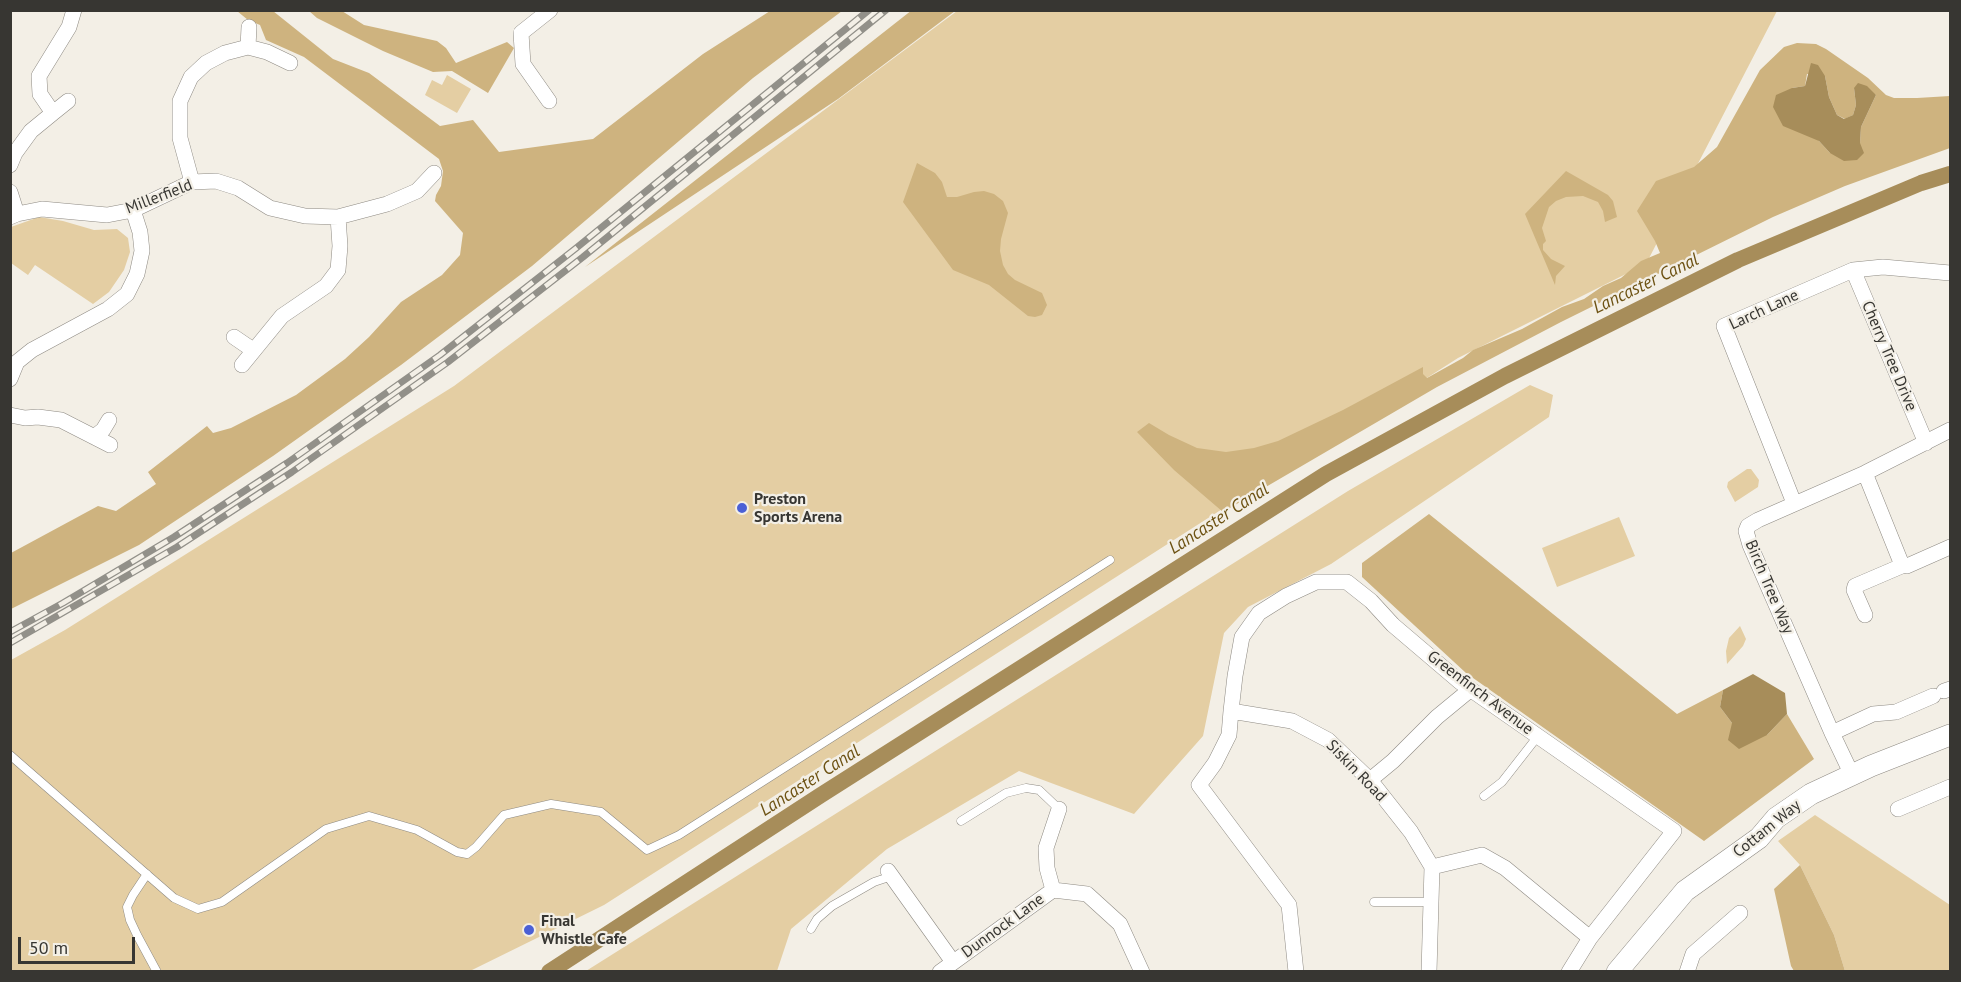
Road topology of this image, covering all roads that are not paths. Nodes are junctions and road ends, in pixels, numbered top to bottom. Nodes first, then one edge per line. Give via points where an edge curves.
1 (74, 10) edge
2 (550, 10) edge
3 (249, 27) dead end
4 (248, 47) junction
5 (290, 63) dead end
6 (68, 101) dead end
7 (549, 101) dead end
8 (53, 113) junction
9 (10, 165) edge
10 (434, 173) dead end
11 (192, 182) junction
12 (10, 192) edge
13 (133, 210) junction
14 (14, 215) edge
15 (338, 217) junction
16 (1853, 270) junction
17 (1950, 273) edge
18 (234, 338) dead end
19 (253, 350) junction
20 (242, 365) dead end
21 (10, 379) edge
22 (10, 415) edge
23 (109, 420) dead end
24 (1950, 430) edge
25 (94, 437) junction
26 (1926, 443) junction
27 (110, 445) dead end
28 (1865, 472) junction
29 (1794, 503) junction
30 (1950, 547) edge
31 (1110, 560) dead end
32 (1904, 565) junction
33 (1865, 615) dead end
34 (1471, 689) junction
35 (1942, 692) edge
36 (1231, 711) junction
37 (1832, 733) junction
38 (1950, 735) edge
39 (1538, 736) junction
40 (10, 755) edge
41 (1852, 775) junction
42 (1370, 780) junction
43 (1950, 787) edge
44 (1484, 795) dead end
45 (1059, 809) joint
46 (1898, 809) dead end
47 (961, 821) dead end
48 (1431, 867) junction
49 (890, 873) joint
50 (147, 874) junction
51 (1053, 890) junction
52 (1374, 902) dead end
53 (1430, 902) junction
54 (1740, 913) dead end
55 (811, 929) dead end
56 (1590, 938) junction
57 (952, 962) junction
58 (158, 972) edge
59 (940, 972) edge
60 (1142, 972) edge
61 (1296, 972) edge
62 (1429, 972) edge
63 (1569, 972) edge
64 (1617, 972) edge
65 (1687, 972) edge

1 - 8 street via 69,27 39,76 40,94
2 - 7 street via 521,33 523,64
3 - 4 street
4 - 5 street
4 - 11 street via 206,63 191,77 180,101 180,138
6 - 8 street
8 - 9 street via 31,131
10 - 15 street, Millerfield via 417,190 387,204
11 - 13 street, Millerfield
11 - 15 street, Millerfield via 216,181 238,188 270,208 305,216
12 - 14 street
13 - 14 street, Millerfield via 107,215 42,209
13 - 21 street via 142,251 127,294 108,309 32,350 17,362
15 - 19 street via 338,270 326,286 282,316
16 - 17 street, Larch Lane via 1883,267
16 - 26 street, Cherry Tree Drive
16 - 29 street, Larch Lane via 1724,326
18 - 19 street
19 - 20 street
22 - 25 street via 61,420
23 - 25 street
24 - 26 street, Birch Tree Way
25 - 27 street
26 - 28 street, Birch Tree Way
28 - 29 street, Birch Tree Way
28 - 32 street
29 - 37 street, Birch Tree Way via 1758,520 1746,531
30 - 32 street
31 - 50 lane via 680,835 647,850 601,812 551,804 504,815 467,854 417,830 369,816 326,829 222,902 198,909 174,898
32 - 33 street via 1855,586
34 - 36 street, Greenfinch Avenue via 1347,582 1316,582 1259,614 1242,637
34 - 39 street, Greenfinch Avenue
34 - 42 street
35 - 37 street via 1896,712 1873,714
36 - 42 street, Siskin Road via 1292,721 1328,740
36 - 61 street via 1229,735 1199,785 1289,905
37 - 41 street, Birch Tree Way
38 - 41 main road, Cottam Way
39 - 44 lane via 1502,782
39 - 56 street, Greenfinch Avenue via 1674,831
40 - 50 lane
41 - 64 main road, Cottam Way via 1811,794 1776,818 1759,838 1685,891
42 - 48 street, Siskin Road via 1411,832
43 - 46 street
45 - 47 lane via 1039,790 1026,788 1006,793
45 - 51 street, Dunnock Lane via 1046,848
48 - 53 street
48 - 56 street via 1482,855 1505,868
49 - 55 lane via 832,906
49 - 57 street, Dunnock Lane
50 - 58 lane via 128,907 130,920
51 - 57 street, Dunnock Lane
51 - 60 street, Dunnock Lane via 1087,894 1120,924
52 - 53 lane
53 - 62 street
54 - 65 street via 1692,954
56 - 63 street, Greenfinch Avenue
57 - 59 street, Dunnock Lane

